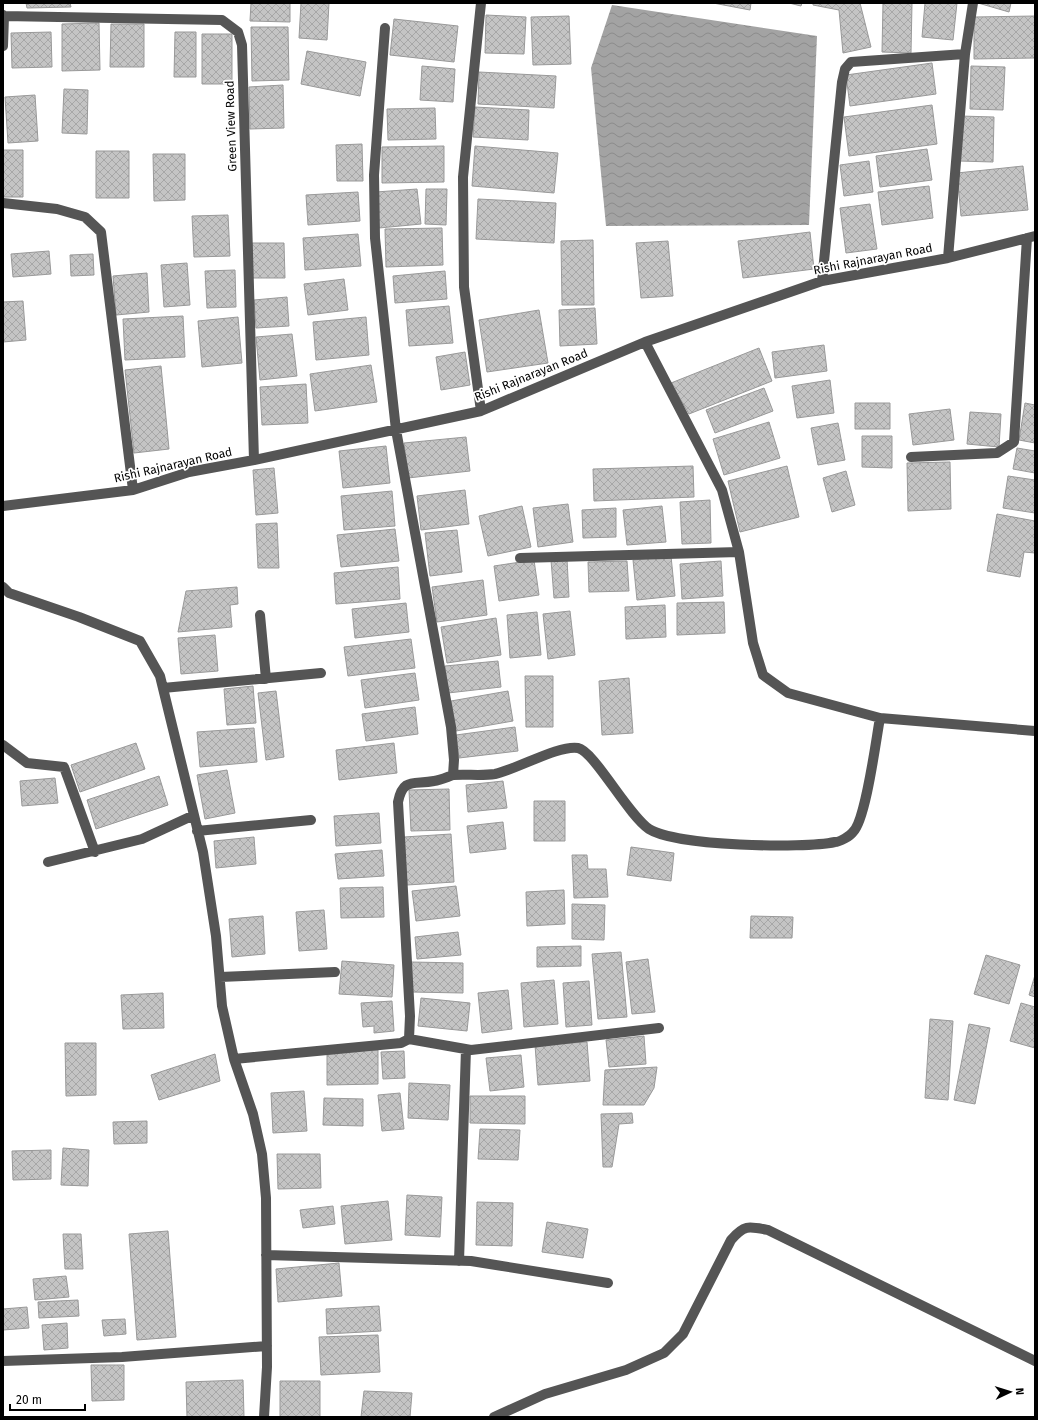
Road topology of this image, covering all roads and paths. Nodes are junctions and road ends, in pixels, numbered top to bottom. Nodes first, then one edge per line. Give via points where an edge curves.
1 (481, 3) edge
2 (973, 3) edge
3 (4, 16) edge
4 (385, 28) dead end
5 (3, 46) edge
6 (965, 54) junction
7 (3, 203) edge
8 (1033, 235) edge
9 (948, 258) junction
10 (822, 281) junction
11 (645, 342) junction
12 (481, 411) junction
13 (396, 430) junction
14 (911, 457) dead end
15 (254, 460) junction
16 (133, 490) junction
17 (3, 506) edge
18 (739, 552) junction
19 (520, 558) dead end
20 (3, 587) edge
21 (260, 615) dead end
22 (321, 674) dead end
23 (266, 679) junction
24 (163, 688) junction
25 (880, 718) junction
26 (1035, 731) edge
27 (3, 745) edge
28 (453, 774) junction
29 (194, 815) junction
30 (311, 820) dead end
31 (197, 831) junction
32 (95, 852) junction
33 (48, 862) dead end
34 (335, 972) dead end
35 (220, 977) junction
36 (659, 1028) dead end
37 (409, 1039) junction
38 (466, 1049) junction
39 (234, 1059) junction
40 (266, 1255) junction
41 (459, 1261) junction
42 (608, 1283) dead end
43 (267, 1346) junction
44 (3, 1361) edge
45 (1035, 1361) edge
46 (264, 1417) edge
47 (494, 1417) edge

1 - 12 street via 463,177 464,287
2 - 6 street
3 - 5 street
3 - 15 street, Green View Road via 222,20 238,32 242,45
4 - 13 street via 374,175 375,238
6 - 9 street
6 - 10 street via 851,62 845,69
7 - 16 street via 57,209 85,217 101,232
8 - 9 street, Rishi Rajnarayan Road
8 - 14 street via 1014,442 997,453
9 - 10 street, Rishi Rajnarayan Road
10 - 11 street, Rishi Rajnarayan Road
11 - 12 street, Rishi Rajnarayan Road
11 - 18 street via 722,490
12 - 13 street, Rishi Rajnarayan Road
13 - 15 street, Rishi Rajnarayan Road
13 - 28 street via 451,727
15 - 16 street, Rishi Rajnarayan Road via 189,472
16 - 17 street, Rishi Rajnarayan Road
18 - 19 street
18 - 25 street via 753,643 763,675 788,693
20 - 24 street via 9,593 140,641 160,676
21 - 23 street
22 - 23 street
23 - 24 street
24 - 29 street
25 - 26 street
25 - 28 street via 862,814 854,832 837,842 813,845 713,842 670,836 650,829 629,810 589,755 580,748 566,748 493,774
27 - 32 street via 27,763 64,767
28 - 37 street via 434,781 408,784 400,791 398,802 410,1016
29 - 31 street
29 - 32 street via 142,840
30 - 31 street
31 - 35 street via 216,936
32 - 33 street
34 - 35 street
35 - 39 street via 222,1006
36 - 38 street via 494,1049
37 - 38 street
37 - 39 street via 401,1043
38 - 41 street
39 - 40 street via 253,1114 262,1154 266,1198
40 - 41 street
40 - 43 street
41 - 42 street
43 - 44 street via 122,1357
43 - 46 street
45 - 47 street via 768,1230 751,1226 741,1229 731,1240 683,1334 664,1353 626,1370 545,1394

